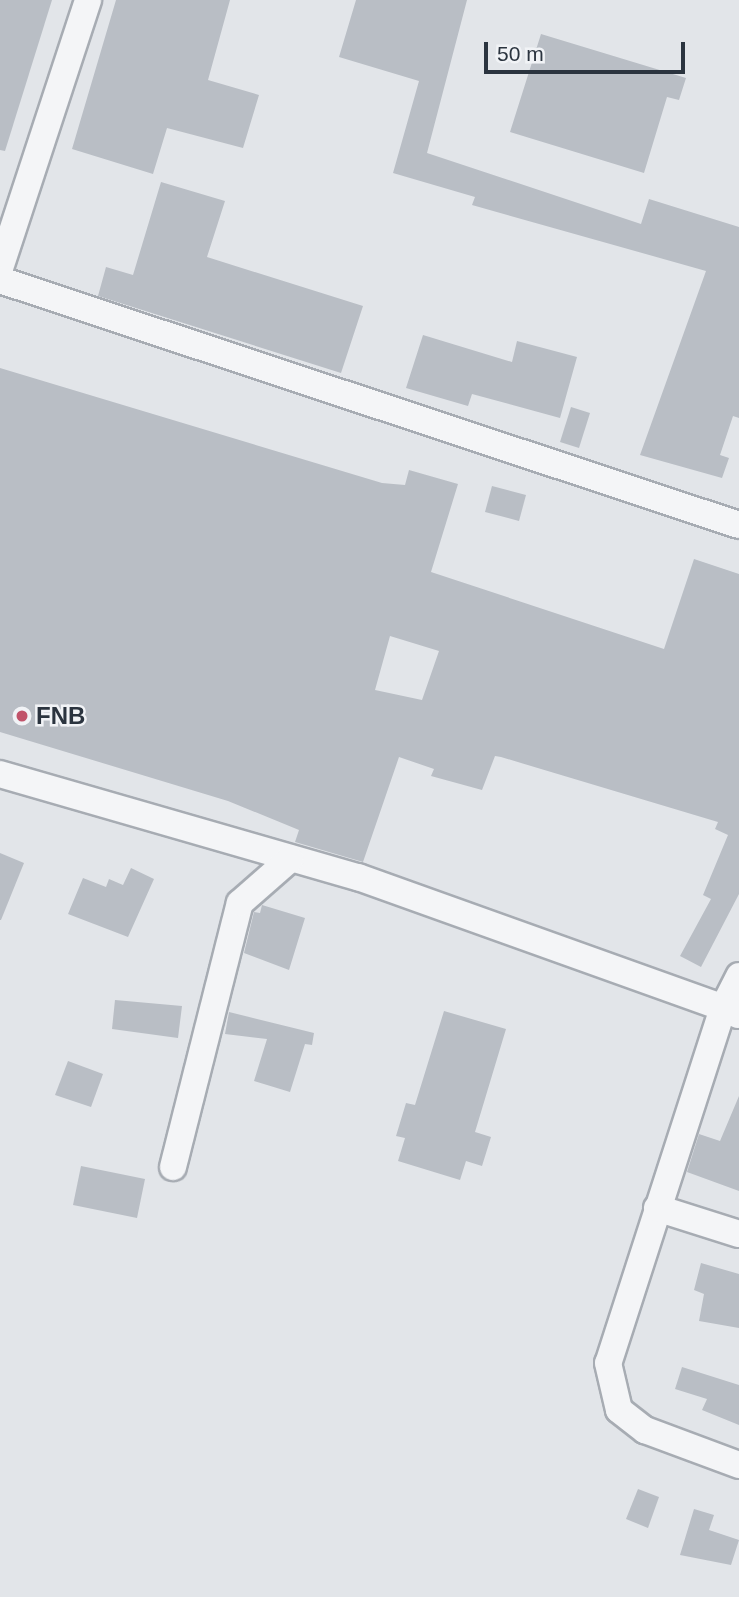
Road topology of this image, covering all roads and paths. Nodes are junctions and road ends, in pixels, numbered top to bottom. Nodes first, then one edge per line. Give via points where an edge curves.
1 (88, 0) edge
2 (0, 268) edge
3 (0, 279) edge
4 (739, 525) edge
5 (0, 774) edge
6 (289, 859) junction
7 (739, 976) edge
8 (731, 1012) edge
9 (173, 1167) dead end
10 (657, 1208) junction
11 (739, 1234) edge
12 (739, 1465) edge

1 - 2 street
3 - 4 street
5 - 6 street
6 - 8 street via 358,877
6 - 9 street via 240,903
7 - 8 street
8 - 10 street
10 - 11 street
10 - 12 street via 608,1363 609,1388 619,1410 645,1430

